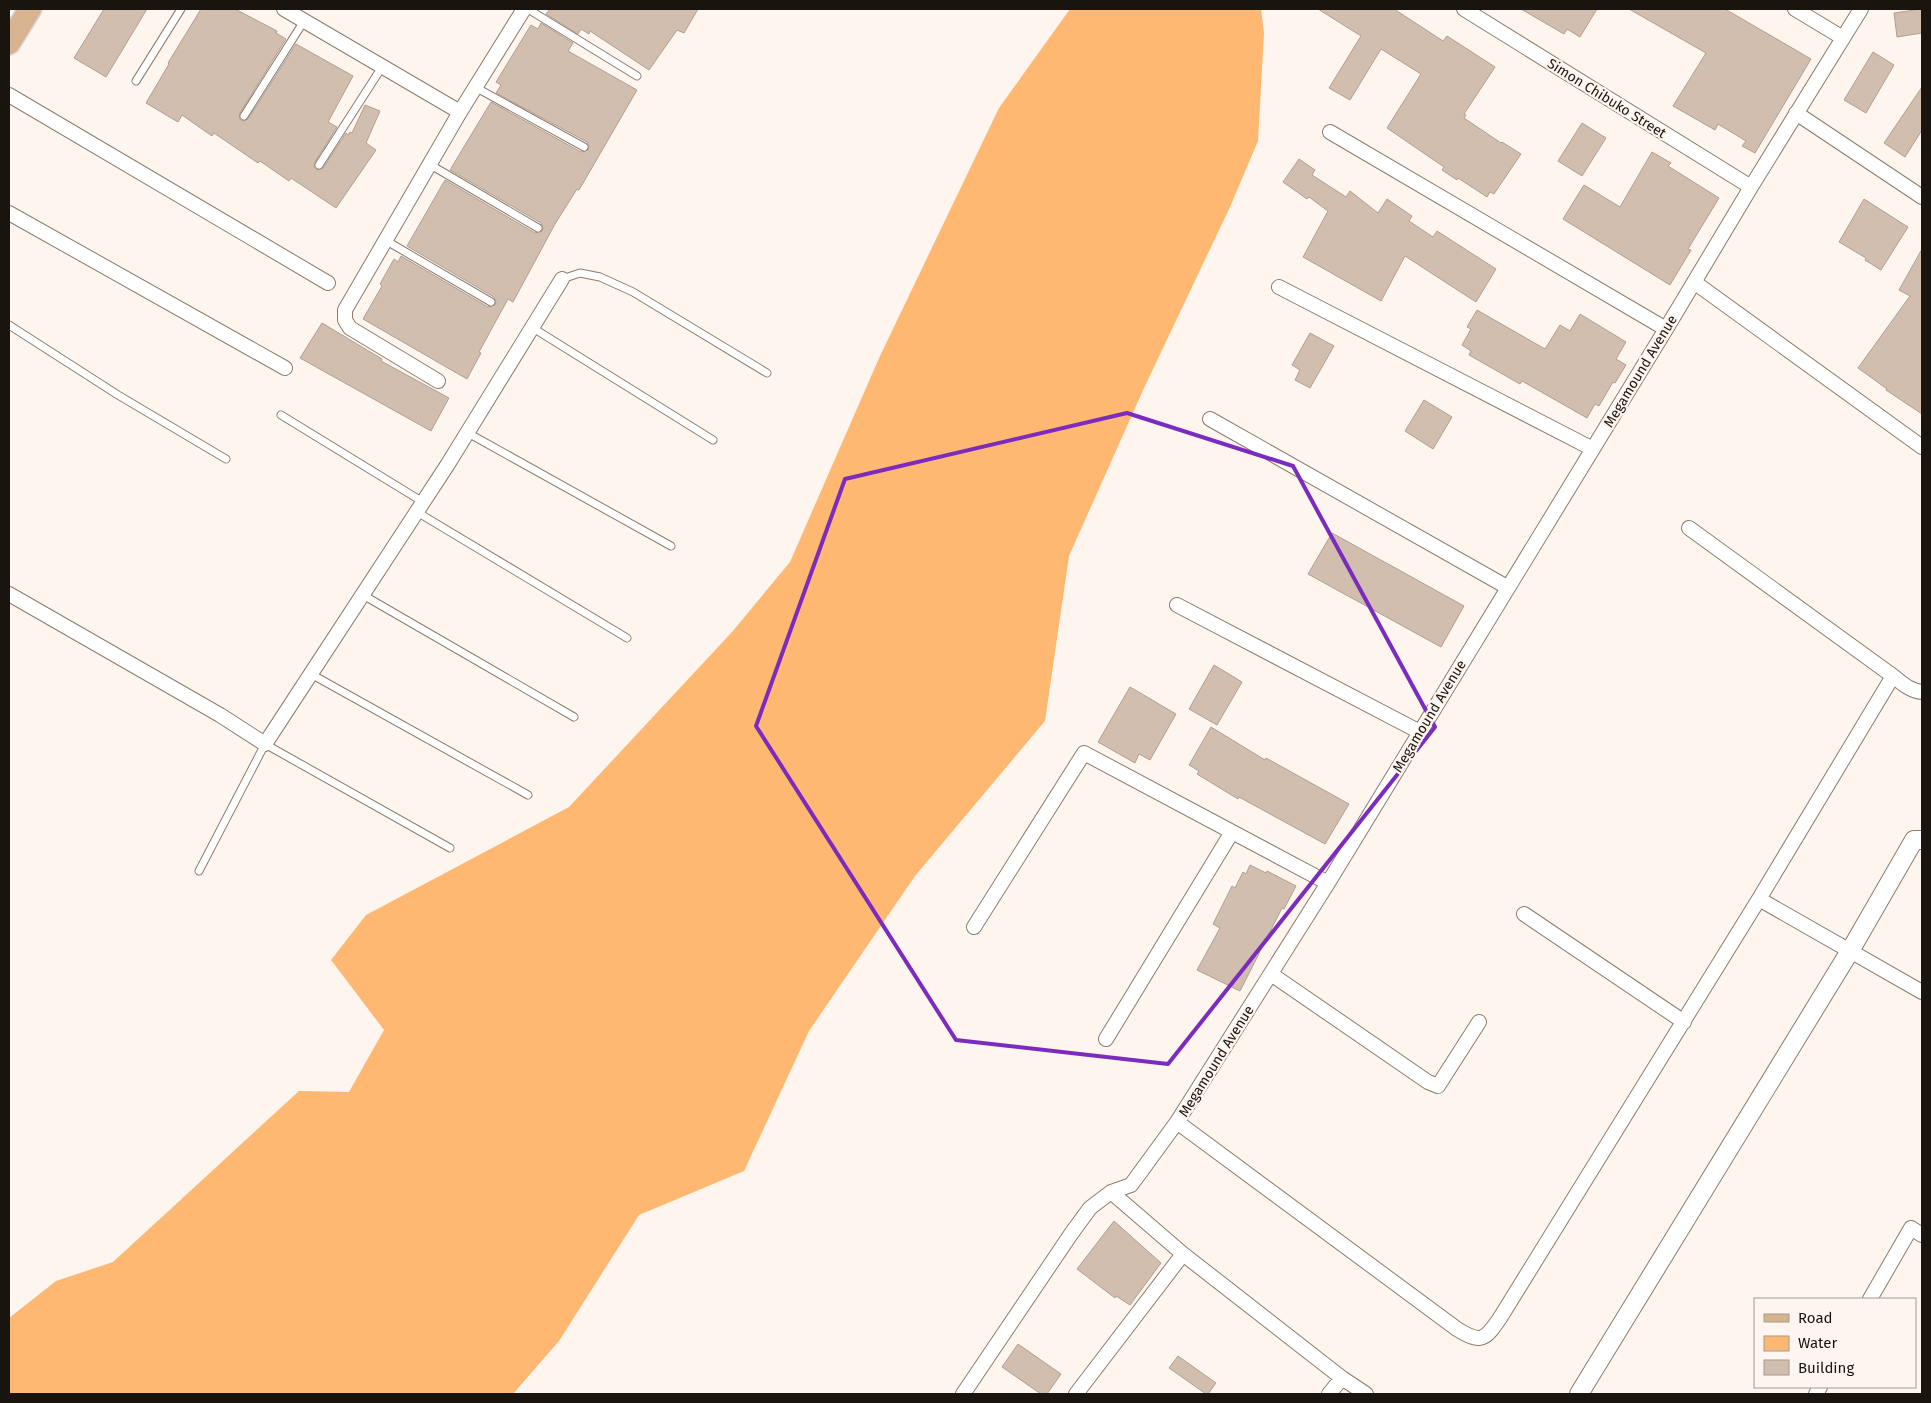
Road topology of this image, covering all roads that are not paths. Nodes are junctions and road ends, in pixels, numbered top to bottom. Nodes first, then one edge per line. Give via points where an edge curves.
1 (30, 9) edge
2 (181, 9) edge
3 (284, 9) edge
4 (526, 9) edge
5 (1464, 9) edge
6 (1795, 9) edge
7 (1861, 9) edge
8 (304, 21) junction
9 (1843, 38) junction
10 (9, 43) edge
11 (382, 66) junction
12 (637, 76) dead end
13 (136, 82) dead end
14 (475, 88) junction
15 (9, 95) edge
16 (460, 112) junction
17 (1796, 113) junction
18 (244, 116) dead end
19 (1330, 132) dead end
20 (584, 147) dead end
21 (429, 164) junction
22 (319, 165) dead end
23 (1750, 187) junction
24 (1922, 197) edge
25 (9, 212) edge
26 (538, 228) dead end
27 (385, 240) junction
28 (562, 279) joint
29 (328, 282) dead end
30 (1694, 282) junction
31 (1279, 286) dead end
32 (491, 302) dead end
33 (9, 325) edge
34 (533, 328) junction
35 (1666, 329) junction
36 (284, 368) dead end
37 (767, 373) dead end
38 (438, 381) dead end
39 (281, 415) dead end
40 (1210, 419) dead end
41 (468, 432) junction
42 (713, 440) dead end
43 (1922, 447) edge
44 (1593, 449) junction
45 (226, 459) dead end
46 (420, 507) junction
47 (1688, 528) dead end
48 (671, 546) dead end
49 (1507, 587) junction
50 (9, 594) edge
51 (363, 594) junction
52 (1177, 605) dead end
53 (627, 638) dead end
54 (311, 674) junction
55 (1893, 676) junction
56 (1922, 692) edge
57 (574, 717) dead end
58 (1420, 732) junction
59 (265, 744) junction
60 (528, 795) dead end
61 (1232, 832) junction
62 (1922, 840) edge
63 (450, 848) dead end
64 (199, 871) dead end
65 (1328, 884) junction
66 (1760, 900) junction
67 (1524, 914) dead end
68 (974, 927) dead end
69 (1850, 952) junction
70 (1271, 974) junction
71 (1922, 992) edge
72 (1479, 1022) dead end
73 (1684, 1022) junction
74 (1106, 1039) dead end
75 (1177, 1122) junction
76 (1110, 1192) junction
77 (1922, 1235) edge
78 (1183, 1254) junction
79 (1871, 1298) edge
80 (1342, 1378) junction
81 (963, 1394) edge
82 (1076, 1394) edge
83 (1329, 1394) edge
84 (1366, 1394) edge
85 (1579, 1394) edge

1 - 10 main road
2 - 13 lane
3 - 8 street
4 - 12 lane
4 - 14 street
5 - 23 street, Simon Chibuko Street
6 - 9 street
7 - 9 street, Megamound Avenue
8 - 11 street
8 - 18 lane
9 - 17 street, Megamound Avenue
11 - 16 street
11 - 22 lane
14 - 16 street
14 - 20 lane
15 - 29 street
16 - 21 street
17 - 23 street, Megamound Avenue
17 - 24 street
19 - 35 street
21 - 26 lane
21 - 27 street
23 - 30 street, Megamound Avenue
25 - 36 street
27 - 32 lane
27 - 38 street via 345,310 345,320 350,328
28 - 34 street
28 - 37 lane via 580,273 600,276 633,292
30 - 35 street, Megamound Avenue
30 - 43 street
31 - 44 street
33 - 45 lane
34 - 41 street
34 - 42 lane
35 - 44 street, Megamound Avenue
39 - 46 lane
40 - 49 street
41 - 46 street
41 - 48 lane
44 - 49 street, Megamound Avenue
46 - 51 street
46 - 53 lane
47 - 55 street
49 - 58 street, Megamound Avenue
50 - 59 street
51 - 54 street
51 - 57 lane
52 - 58 street
54 - 59 street
54 - 60 lane
55 - 56 street
55 - 66 street
58 - 65 street, Megamound Avenue
59 - 63 lane
59 - 64 lane
61 - 65 street
61 - 68 street via 1084,753
61 - 74 street
62 - 69 street via 1914,840
65 - 70 street, Megamound Avenue
66 - 69 street
66 - 73 street
67 - 73 street
69 - 71 street
69 - 85 street
70 - 72 street via 1438,1086
70 - 75 street, Megamound Avenue
73 - 75 street via 1500,1318 1484,1338 1476,1339 1457,1329
75 - 76 street, Megamound Avenue via 1131,1185
76 - 78 street
76 - 81 street, Megamound Avenue via 1090,1208 1071,1234
77 - 79 street via 1911,1228
78 - 80 street
78 - 82 street
80 - 83 street
80 - 84 street

